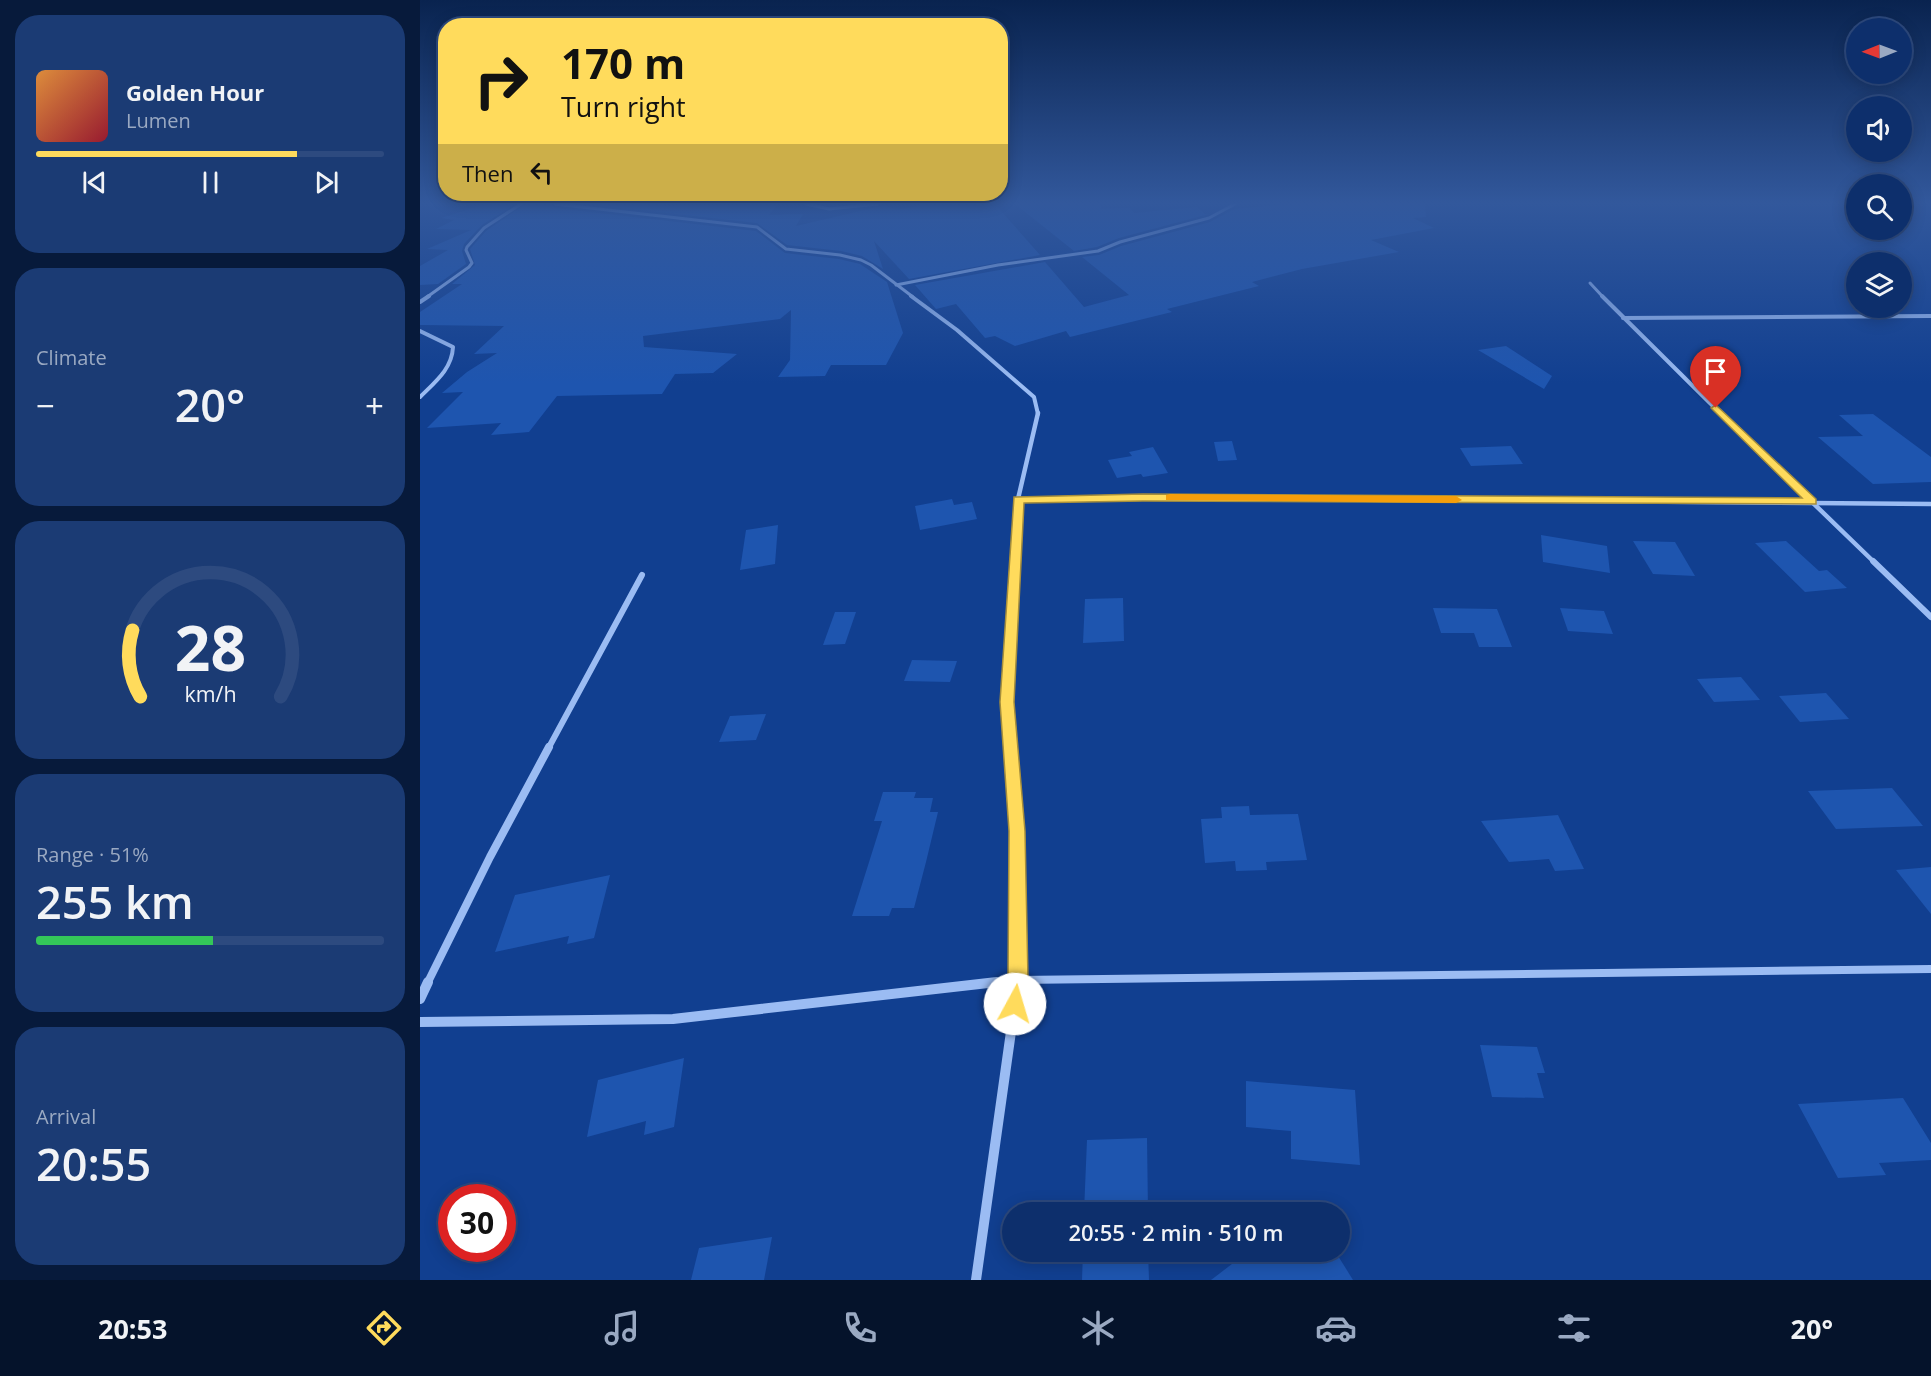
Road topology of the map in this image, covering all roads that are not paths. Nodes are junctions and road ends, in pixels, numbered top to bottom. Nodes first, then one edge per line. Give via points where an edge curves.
1 (471, 264) edge
2 (868, 264) edge
3 (1007, 264) edge
4 (1590, 283) dead end
5 (896, 285) junction
6 (420, 302) edge
7 (1931, 316) edge
8 (1622, 318) junction
9 (420, 331) edge
10 (420, 397) edge
11 (1018, 499) junction
12 (1812, 501) junction
13 (1931, 504) edge
14 (642, 575) dead end
15 (1931, 616) edge
16 (1931, 969) edge
17 (1018, 980) junction
18 (420, 999) edge
19 (420, 1022) edge
20 (976, 1280) edge

1 - 6 street
2 - 5 street
3 - 5 street
4 - 8 street
5 - 11 street via 957,330 1034,397 1038,423
7 - 8 street
8 - 12 street
9 - 10 street via 453,346 454,351 449,366
11 - 12 street
11 - 17 street via 1007,702 1017,831
12 - 13 street
12 - 15 street
14 - 18 street via 490,856
16 - 17 street
17 - 19 street via 673,1019
17 - 20 street

